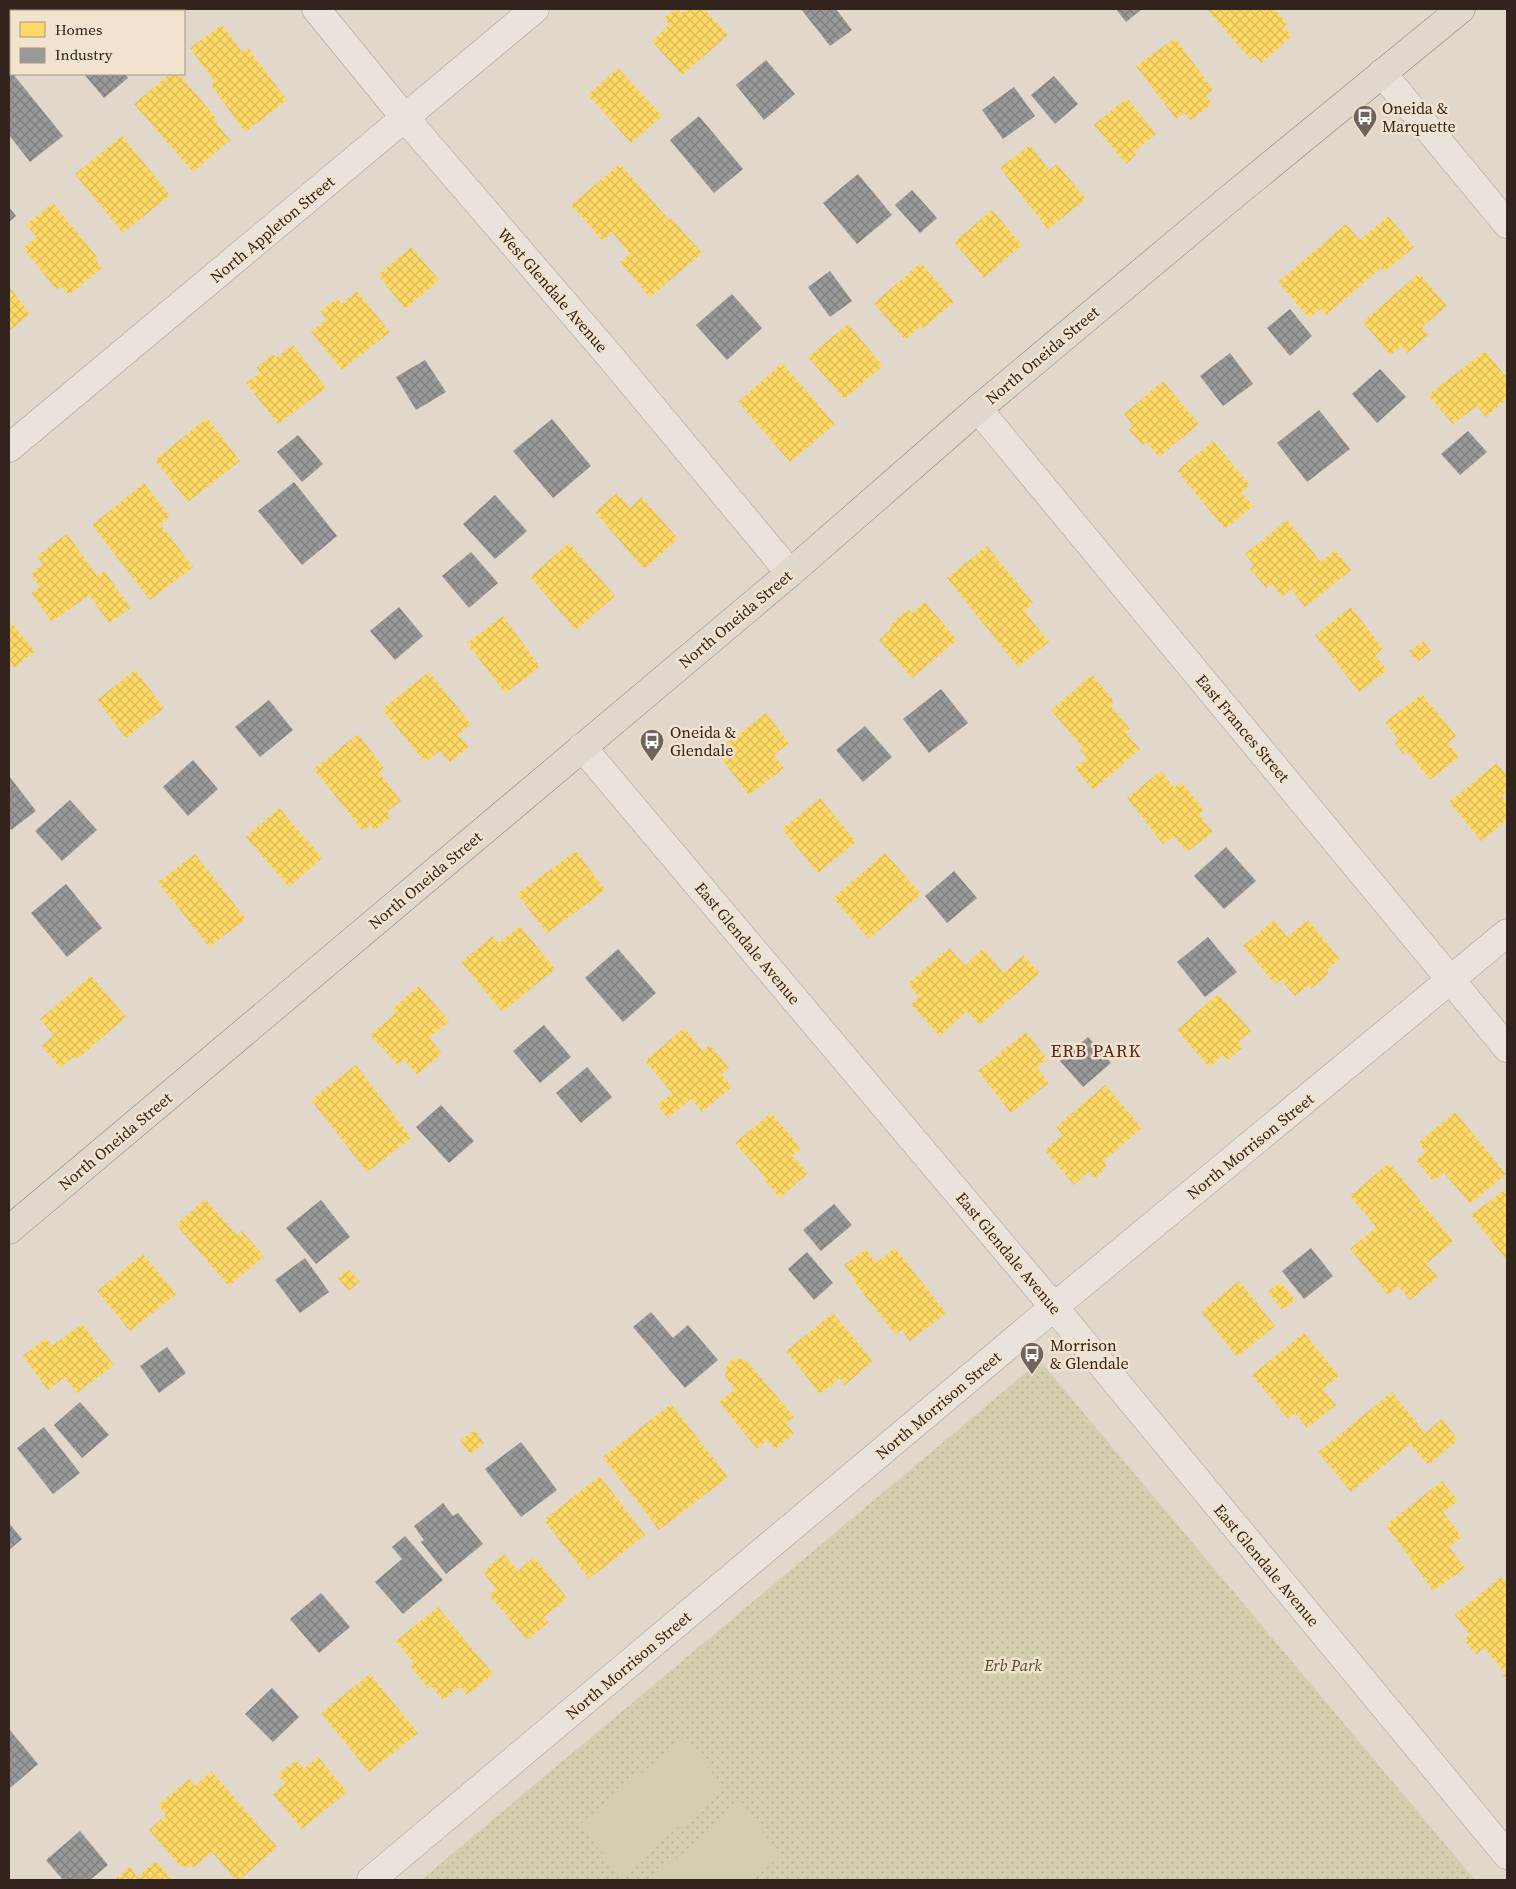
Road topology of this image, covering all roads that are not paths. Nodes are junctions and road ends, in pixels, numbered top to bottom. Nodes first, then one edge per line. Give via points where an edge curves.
1 (316, 9) edge
2 (535, 9) edge
3 (1462, 9) edge
4 (1382, 73) junction
5 (405, 118) junction
6 (1507, 224) edge
7 (978, 409) junction
8 (9, 448) edge
9 (790, 573) junction
10 (582, 747) junction
11 (1507, 933) edge
12 (1451, 981) junction
13 (1507, 1048) edge
14 (9, 1230) edge
15 (1054, 1307) junction
16 (1507, 1855) edge
17 (371, 1880) edge

1 - 5 street, West Glendale Avenue
2 - 5 street, North Appleton Street
3 - 4 main road, North Oneida Street
4 - 6 street
4 - 7 main road, North Oneida Street
5 - 8 street, North Appleton Street
5 - 9 street, West Glendale Avenue via 608,354
7 - 9 main road, North Oneida Street
7 - 12 street, East Frances Street
9 - 10 main road, North Oneida Street
10 - 14 main road, North Oneida Street
10 - 15 street, East Glendale Avenue
11 - 12 street, North Morrison Street
12 - 13 street, East Frances Street
12 - 15 street, North Morrison Street
15 - 16 street, East Glendale Avenue
15 - 17 street, North Morrison Street

